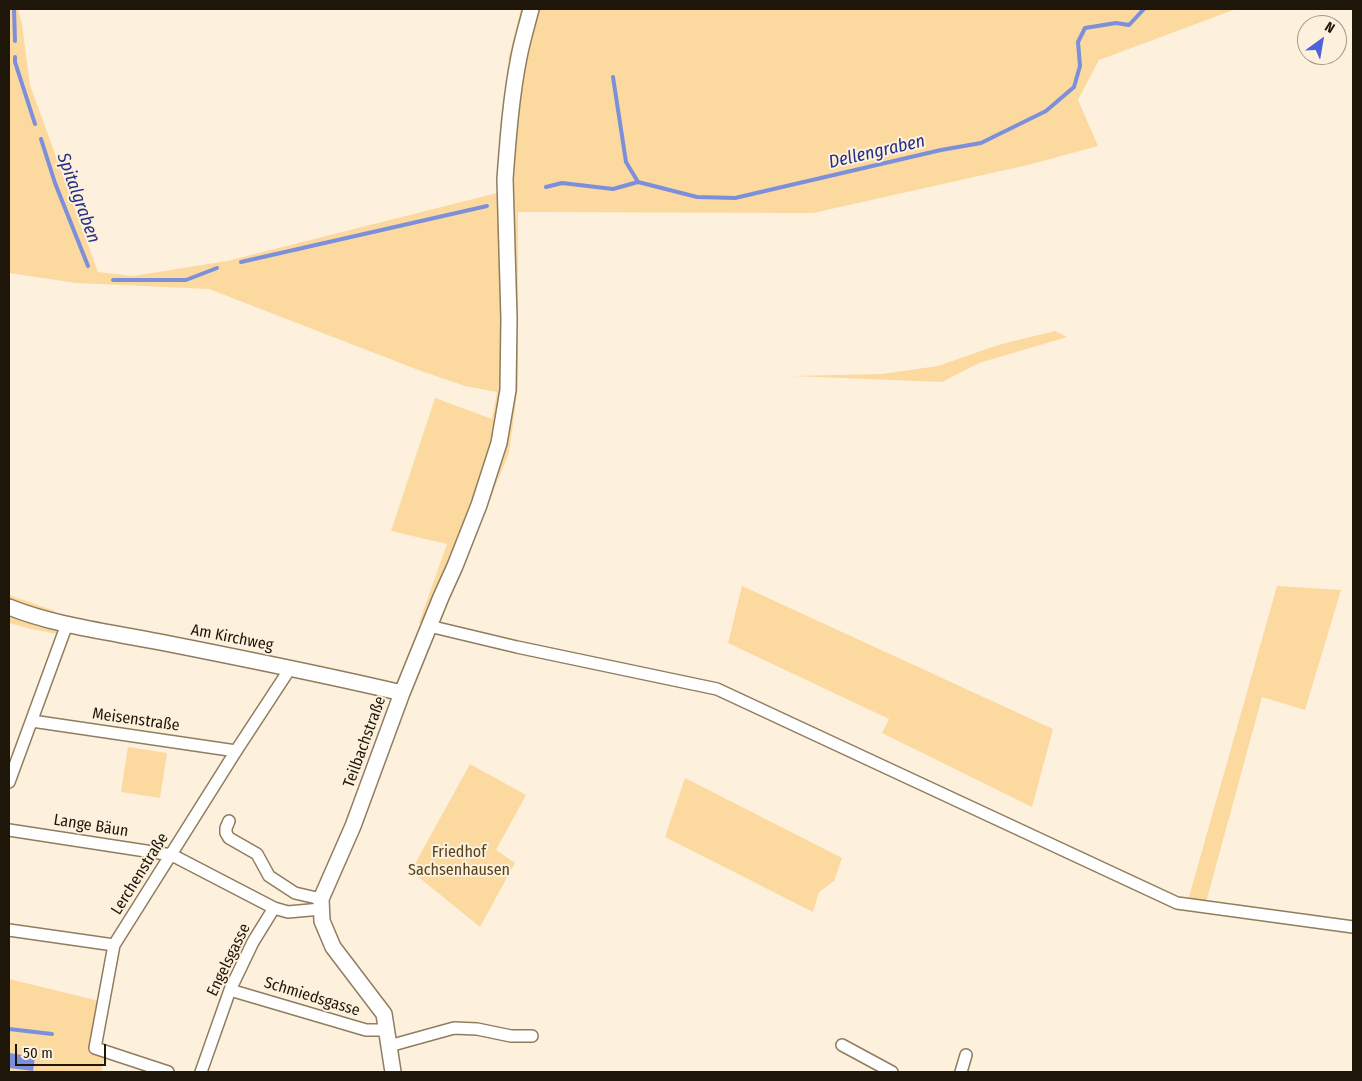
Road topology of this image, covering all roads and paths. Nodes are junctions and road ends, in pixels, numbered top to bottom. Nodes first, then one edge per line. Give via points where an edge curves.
1 (531, 9) edge
2 (9, 607) edge
3 (61, 622) junction
4 (429, 626) junction
5 (291, 667) junction
6 (402, 693) junction
7 (32, 721) junction
8 (236, 751) junction
9 (9, 782) edge
10 (229, 821) dead end
11 (9, 830) edge
12 (172, 855) junction
13 (321, 904) junction
14 (274, 908) junction
15 (1353, 927) edge
16 (9, 930) edge
17 (114, 945) junction
18 (230, 990) junction
19 (387, 1030) junction
20 (532, 1036) dead end
21 (842, 1045) dead end
22 (389, 1046) junction
23 (966, 1055) dead end
24 (168, 1072) edge
25 (201, 1072) edge
26 (393, 1072) edge
27 (892, 1072) edge
28 (962, 1072) edge

1 - 4 street, Teilbachstraße via 519,57 505,179 509,319 504,421 479,504
2 - 3 street, Am Kirchweg
3 - 5 street, Am Kirchweg
3 - 7 street
4 - 6 street, Teilbachstraße
4 - 15 street via 717,690 1177,902
5 - 6 street, Am Kirchweg
5 - 8 street, Lerchenstraße
6 - 13 street, Teilbachstraße
7 - 8 street, Meisenstraße
7 - 9 street
8 - 12 street, Lerchenstraße
10 - 13 street via 226,828 229,838 256,854 269,876 294,893
11 - 12 street, Lange Bäun
12 - 14 street, Lange Bäun
12 - 17 street, Lerchenstraße
13 - 14 street via 288,912
13 - 19 street via 322,921 333,947 384,1014
14 - 18 street, Engelsgasse
16 - 17 street
17 - 24 street, Lerchenstraße via 95,1048
18 - 19 street, Schmiedsgasse via 366,1030
18 - 25 street, Engelsgasse
19 - 22 street
20 - 22 street via 454,1028
21 - 27 street
22 - 26 street
23 - 28 street

